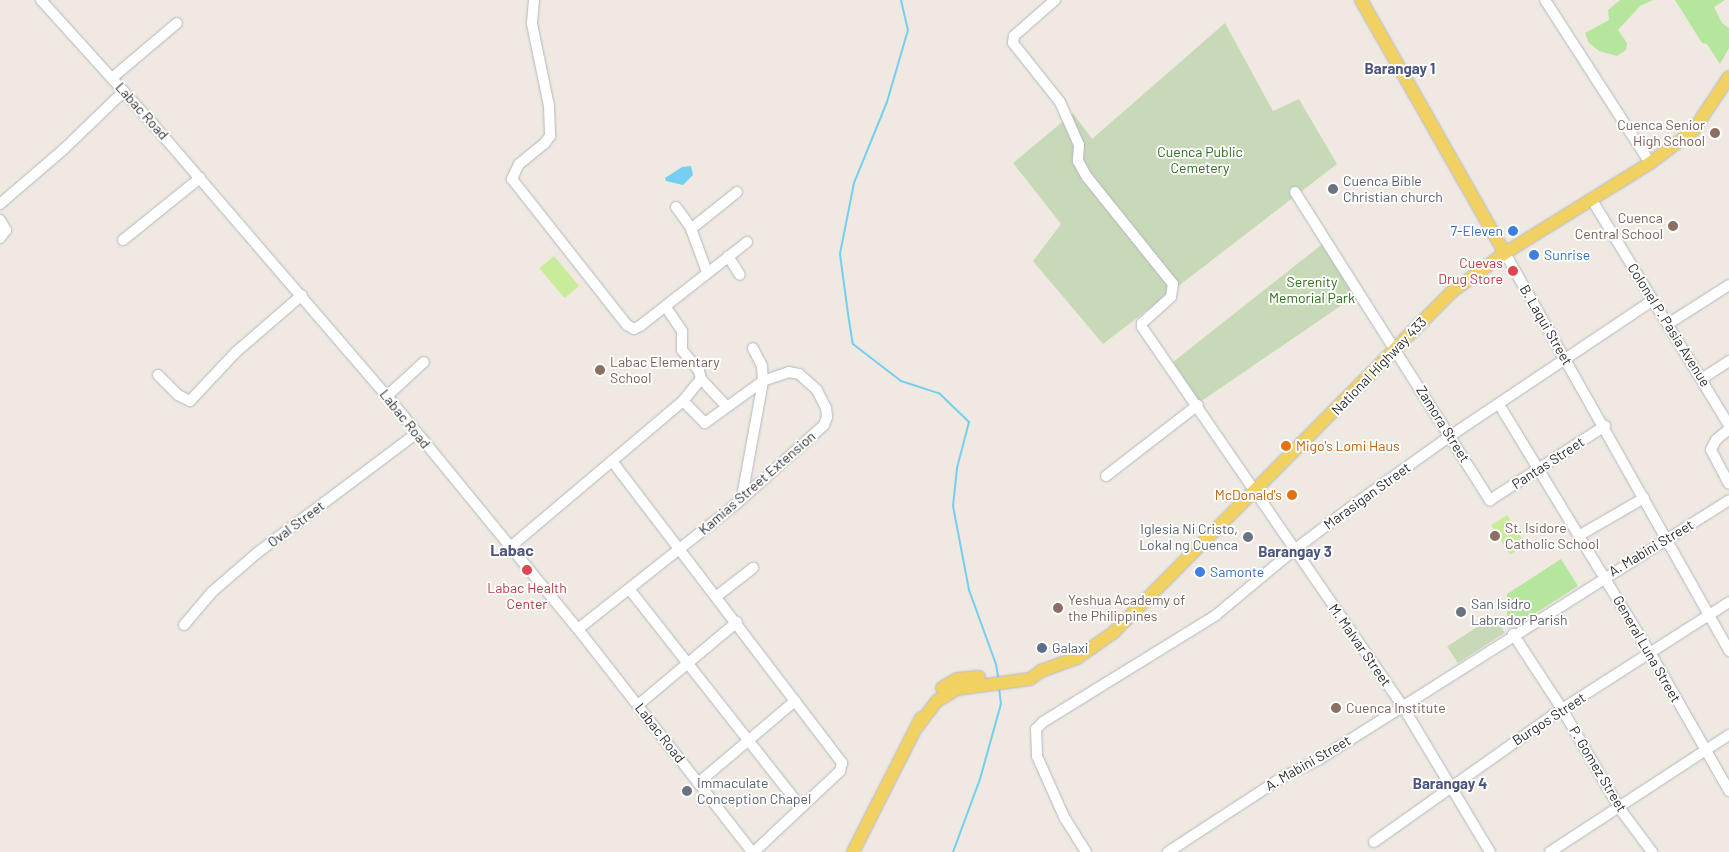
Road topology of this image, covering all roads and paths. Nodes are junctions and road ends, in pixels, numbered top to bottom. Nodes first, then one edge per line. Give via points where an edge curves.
1 (41, 0) edge
2 (534, 0) edge
3 (1055, 0) edge
4 (1361, 0) edge
5 (1545, 0) edge
6 (177, 23) dead end
7 (1729, 77) edge
8 (112, 78) junction
9 (124, 91) junction
10 (1650, 162) junction
11 (200, 178) junction
12 (737, 192) dead end
13 (1295, 192) dead end
14 (1592, 200) junction
15 (0, 204) edge
16 (676, 207) dead end
17 (0, 220) edge
18 (691, 229) junction
19 (0, 238) edge
20 (123, 240) dead end
21 (747, 242) dead end
22 (1505, 253) junction
23 (728, 256) junction
24 (707, 272) junction
25 (740, 275) dead end
26 (1729, 286) edge
27 (302, 295) junction
28 (1653, 300) junction
29 (666, 307) junction
30 (1668, 324) junction
31 (753, 348) dead end
32 (1395, 348) junction
33 (1565, 360) junction
34 (1729, 361) edge
35 (424, 362) dead end
36 (158, 375) dead end
37 (1703, 378) junction
38 (701, 379) junction
39 (763, 381) junction
40 (387, 396) junction
41 (683, 401) junction
42 (1198, 405) junction
43 (726, 406) junction
44 (1500, 406) junction
45 (1729, 425) edge
46 (1605, 426) junction
47 (1729, 430) edge
48 (417, 433) junction
49 (1450, 436) junction
50 (612, 461) junction
51 (1539, 470) junction
52 (1106, 476) dead end
53 (1729, 484) edge
54 (1254, 493) junction
55 (742, 497) junction
56 (1644, 498) junction
57 (1490, 500) joint
58 (1728, 503) edge
59 (1580, 535) junction
60 (1664, 539) junction
61 (509, 548) junction
62 (682, 549) junction
63 (1294, 550) junction
64 (753, 568) dead end
65 (1604, 576) junction
66 (630, 590) junction
67 (717, 596) junction
68 (1729, 602) edge
69 (1709, 615) junction
70 (737, 622) junction
71 (184, 625) dead end
72 (578, 629) junction
73 (1513, 634) junction
74 (1729, 651) edge
75 (1651, 654) junction
76 (686, 663) junction
77 (794, 702) junction
78 (638, 705) junction
79 (1402, 705) junction
80 (1562, 709) junction
81 (1729, 736) edge
82 (746, 739) junction
83 (1704, 751) junction
84 (698, 783) junction
85 (1450, 785) junction
86 (1729, 791) edge
87 (800, 806) junction
88 (1620, 809) junction
89 (1374, 842) dead end
90 (753, 852) edge
91 (852, 852) edge
92 (1086, 852) edge
93 (1168, 852) edge
94 (1490, 852) edge
95 (1550, 852) edge
96 (1652, 852) edge

1 - 8 street, Labac Road
2 - 29 street via 532,24 549,106 550,136 545,144 519,164 512,179 550,232 630,328 640,326
3 - 42 street, M. Malvar Street via 1014,36 1013,43 1060,102 1079,145 1078,161 1087,177 1173,284 1171,297 1142,323 1142,328
4 - 22 main road, B. Laqui Street
5 - 10 street
6 - 8 street
7 - 10 main road, National Highway 433 via 1694,131
8 - 9 street, Labac Road
9 - 11 street, Labac Road
9 - 15 street
10 - 14 main road, National Highway 433
11 - 20 street
11 - 27 street, Labac Road
12 - 18 street
13 - 32 street, Zamora Street
14 - 22 main road, National Highway 433
14 - 28 street, Colonel P. Pasia Avenue
16 - 18 street
17 - 19 street via 6,230
18 - 24 street
21 - 23 street
22 - 32 main road, National Highway 433 via 1453,291
22 - 33 street, B. Laqui Street
23 - 24 street
23 - 25 street
24 - 29 street
26 - 30 street
27 - 36 street via 236,352 190,401 178,395
27 - 40 street, Labac Road
28 - 30 street, Colonel P. Pasia Avenue
28 - 33 street, Marasigan Street
29 - 38 street via 682,331 682,350 699,371
30 - 37 street, Colonel P. Pasia Avenue
31 - 39 street via 762,366
32 - 49 street, Zamora Street
32 - 54 main road, National Highway 433
33 - 44 street, Marasigan Street
33 - 46 street, B. Laqui Street
34 - 37 street
35 - 40 street
37 - 45 street, Colonel P. Pasia Avenue
38 - 41 street
38 - 43 street
39 - 43 street, Kamias Street Extension
39 - 55 street
39 - 55 street, Kamias Street Extension via 789,372 799,374 817,390 827,417 824,424
40 - 48 street, Labac Road
41 - 43 street, Kamias Street Extension via 705,423
41 - 50 street
42 - 52 street
42 - 54 street, M. Malvar Street
44 - 49 street, Marasigan Street
44 - 51 street, General Luna Street
46 - 51 street, Pantas Street
46 - 56 street, B. Laqui Street
47 - 53 street via 1716,440 1711,450
48 - 61 street, Labac Road
48 - 71 street, Oval Street via 257,553 212,592
49 - 57 street, Zamora Street
49 - 63 street, Marasigan Street
50 - 61 street
50 - 62 street
51 - 57 street, Pantas Street
51 - 59 street, General Luna Street
54 - 63 street, M. Malvar Street
54 - 91 main road, National Highway 433 via 1113,634 1077,658 1029,675 969,682 944,695 918,726
55 - 62 street, Kamias Street Extension
56 - 59 street
56 - 60 street, B. Laqui Street
58 - 60 street, A. Mabini Street
59 - 65 street, General Luna Street
60 - 65 street, A. Mabini Street
60 - 69 street, B. Laqui Street
61 - 72 street, Labac Road
62 - 66 street, Kamias Street Extension
62 - 67 street
63 - 79 street, M. Malvar Street
63 - 92 street, Marasigan Street via 1216,616 1036,729 1037,756 1065,819
64 - 67 street
65 - 73 street, A. Mabini Street
65 - 75 street, General Luna Street
66 - 72 street, Kamias Street Extension
66 - 76 street
67 - 70 street
68 - 69 street, Burgos Street
69 - 74 street, B. Laqui Street
69 - 75 street, Burgos Street
70 - 76 street
70 - 77 street
72 - 78 street, Labac Road
73 - 79 street, A. Mabini Street
73 - 80 street, P. Gomez Street
75 - 80 street, Burgos Street
75 - 83 street, General Luna Street
76 - 78 street
76 - 82 street
77 - 82 street
77 - 87 street via 842,764 840,770
78 - 84 street, Labac Road
79 - 85 street, M. Malvar Street
79 - 93 street, A. Mabini Street via 1318,760 1281,778
80 - 85 street, Burgos Street
80 - 88 street, P. Gomez Street
81 - 83 street
82 - 84 street
82 - 87 street
83 - 86 street, General Luna Street
83 - 88 street
84 - 90 street, Labac Road
85 - 89 street, Burgos Street
85 - 94 street, M. Malvar Street
87 - 90 street
88 - 95 street
88 - 96 street, P. Gomez Street

